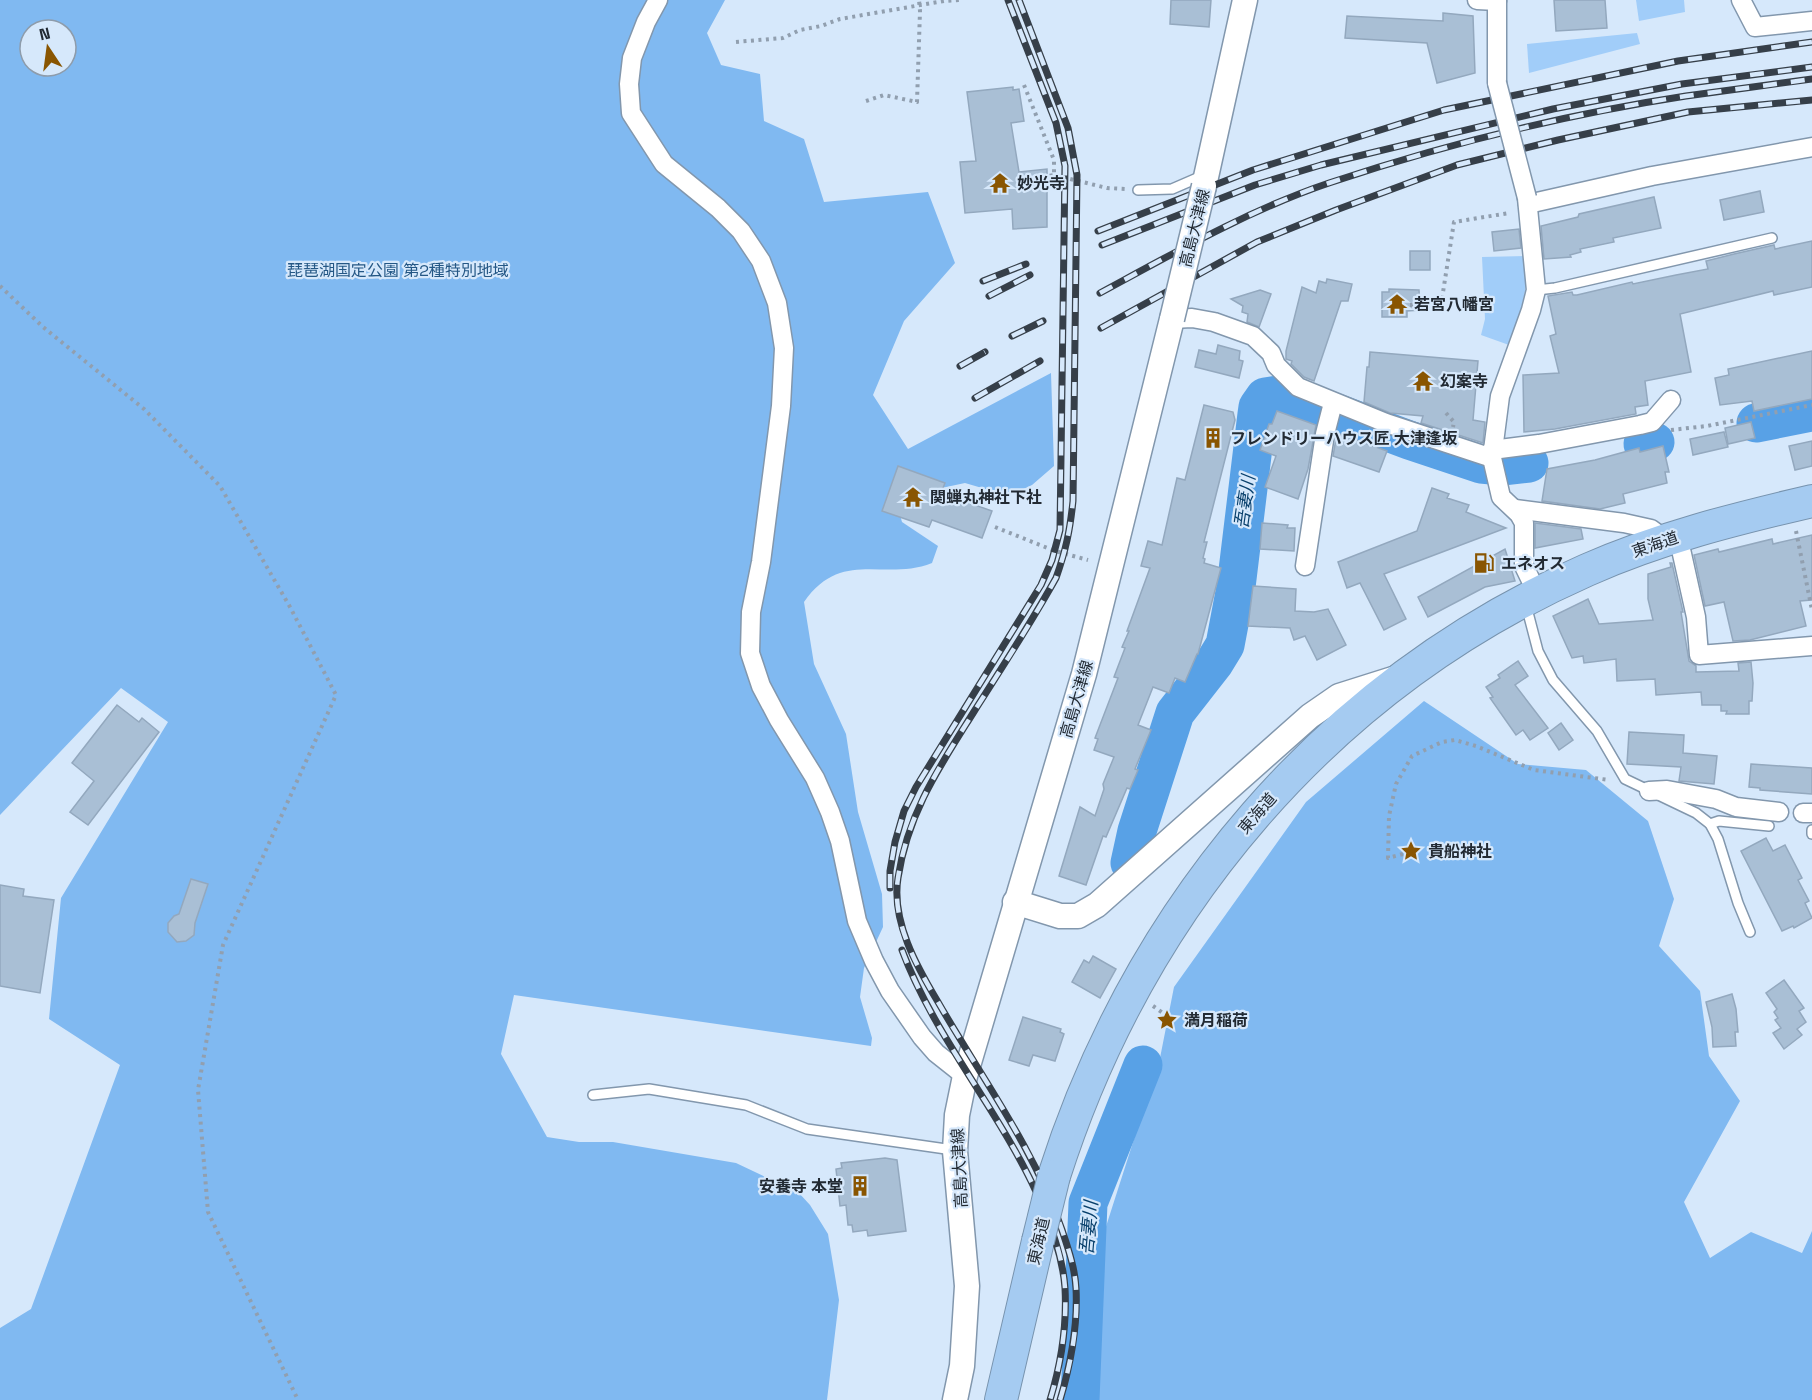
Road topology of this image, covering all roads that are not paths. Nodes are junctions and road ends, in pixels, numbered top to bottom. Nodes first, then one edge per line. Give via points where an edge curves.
1 (657, 0) edge
2 (1245, 0) edge
3 (1477, 0) edge
4 (1741, 0) edge
5 (1497, 1) edge
6 (1812, 21) edge
7 (1812, 147) edge
8 (1206, 180) junction
9 (1138, 190) road end
10 (1522, 205) junction
11 (1773, 238) dead end
12 (1536, 290) junction
13 (1172, 319) junction
14 (1671, 400) dead end
15 (1331, 411) junction
16 (1493, 460) junction
17 (1515, 509) junction
18 (1804, 512) edge
19 (1672, 538) junction
20 (1305, 566) dead end
21 (1531, 597) junction
22 (1812, 646) edge
23 (1402, 677) junction
24 (1649, 791) junction
25 (1774, 819) joint
26 (1710, 824) junction
27 (1015, 902) junction
28 (1750, 932) dead end
29 (964, 1076) junction
30 (593, 1095) dead end
31 (955, 1150) junction
32 (956, 1400) edge
33 (1002, 1400) edge

1 - 29 street via 632,58 631,113 664,164 741,231 761,261 777,303 784,348 780,416 751,612 750,653 761,686 830,812 857,921 874,961 922,1037
2 - 8 main road, 高島大津線
3 - 5 street
4 - 6 street via 1755,27
5 - 10 street, bridge via 1497,83
7 - 10 street
8 - 9 lane via 1172,189
8 - 13 main road, 高島大津線, bridge
10 - 12 street
11 - 12 lane
12 - 16 street via 1500,396
13 - 15 street via 1214,322 1253,336 1298,387
13 - 27 main road, 高島大津線 via 1084,674
14 - 16 street via 1652,422 1539,444
15 - 16 street
15 - 20 street
16 - 17 street via 1501,497
17 - 19 street via 1624,523
17 - 21 street via 1524,524 1524,566
18 - 19 highway, 東海道
19 - 21 highway, 東海道 via 1624,554
19 - 22 street via 1696,617 1699,654
21 - 23 highway, 東海道 via 1465,634
21 - 24 lane via 1538,651 1553,680 1597,731 1625,778
23 - 27 main road via 1339,696 1310,716 1097,905 1078,916 1060,916
23 - 33 highway, 東海道, bridge via 1299,767 1259,809 1159,945 1080,1100 1054,1176
24 - 25 street via 1667,790 1716,799
24 - 26 lane via 1696,813
25 - 26 lane
26 - 28 lane
27 - 29 main road, 高島大津線
29 - 31 main road, 高島大津線
30 - 31 lane via 649,1089 746,1105 807,1129
31 - 32 main road, 高島大津線 via 967,1286

